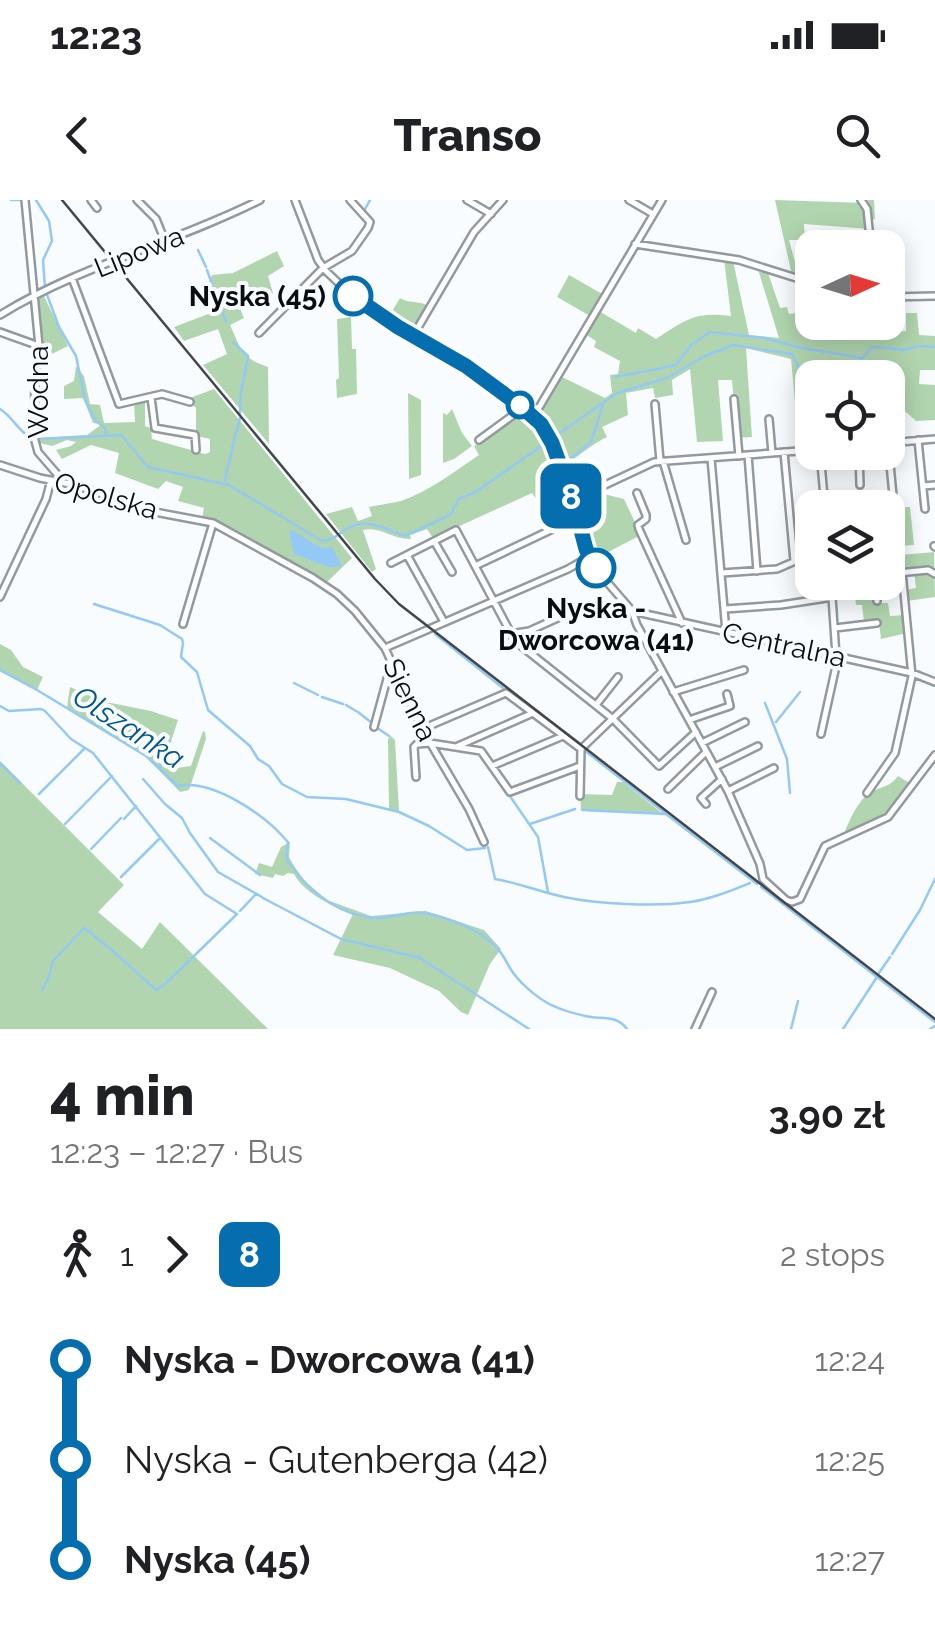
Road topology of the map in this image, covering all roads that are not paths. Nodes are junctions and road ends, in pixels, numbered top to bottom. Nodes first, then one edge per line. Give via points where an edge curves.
1 (25, 200) edge
2 (137, 200) edge
3 (260, 200) edge
4 (295, 200) edge
5 (350, 200) edge
6 (467, 200) edge
7 (503, 200) edge
8 (628, 200) edge
9 (662, 200) edge
10 (861, 200) edge
11 (491, 214) junction
12 (653, 214) junction
13 (870, 230) edge
14 (165, 241) junction
15 (635, 244) junction
16 (323, 268) junction
17 (795, 277) edge
18 (72, 278) junction
19 (34, 295) junction
20 (935, 296) edge
21 (905, 297) edge
22 (0, 315) edge
23 (0, 332) edge
24 (259, 333) dead end
25 (414, 336) junction
26 (39, 346) junction
27 (151, 396) junction
28 (734, 399) dead end
29 (190, 402) dead end
30 (654, 404) dead end
31 (523, 408) junction
32 (534, 416) junction
33 (769, 419) dead end
34 (935, 439) edge
35 (479, 440) dead end
36 (918, 440) junction
37 (905, 441) edge
38 (196, 450) dead end
39 (795, 451) edge
40 (784, 452) junction
41 (772, 453) junction
42 (748, 455) junction
43 (739, 456) junction
44 (711, 458) junction
45 (662, 462) junction
46 (0, 465) edge
47 (860, 470) edge
48 (51, 480) junction
49 (60, 481) junction
50 (860, 484) dead end
51 (935, 485) edge
52 (922, 486) junction
53 (637, 493) dead end
54 (573, 500) junction
55 (925, 509) dead end
56 (578, 517) junction
57 (213, 523) junction
58 (686, 540) dead end
59 (434, 541) junction
60 (407, 555) junction
61 (589, 557) junction
62 (794, 561) joint
63 (391, 562) dead end
64 (476, 566) junction
65 (758, 571) junction
66 (452, 572) dead end
67 (905, 572) edge
68 (933, 572) edge
69 (722, 574) junction
70 (313, 578) joint
71 (0, 596) edge
72 (814, 600) edge
73 (833, 600) edge
74 (905, 600) edge
75 (493, 602) junction
76 (724, 609) junction
77 (632, 611) junction
78 (560, 617) dead end
79 (444, 623) junction
80 (682, 623) junction
81 (877, 623) dead end
82 (182, 624) dead end
83 (836, 628) junction
84 (726, 632) junction
85 (510, 634) junction
86 (385, 648) junction
87 (837, 657) junction
88 (392, 666) junction
89 (744, 670) dead end
90 (662, 671) junction
91 (912, 673) junction
92 (618, 677) dead end
93 (934, 681) edge
94 (674, 692) junction
95 (727, 694) dead end
96 (596, 705) junction
97 (533, 713) junction
98 (613, 719) junction
99 (689, 720) junction
100 (746, 722) dead end
101 (374, 727) dead end
102 (422, 729) junction
103 (696, 732) junction
104 (821, 734) dead end
105 (563, 736) junction
106 (430, 743) junction
107 (702, 743) junction
108 (758, 746) dead end
109 (455, 747) junction
110 (581, 749) junction
111 (706, 752) junction
112 (935, 756) edge
113 (492, 766) junction
114 (580, 766) junction
115 (715, 766) junction
116 (774, 768) dead end
117 (416, 778) dead end
118 (722, 779) junction
119 (668, 789) dead end
120 (728, 790) junction
121 (867, 793) dead end
122 (580, 796) dead end
123 (706, 804) dead end
124 (484, 842) dead end
125 (712, 992) dead end
126 (695, 1029) edge

1 - 19 street, Wodna
2 - 14 street via 156,218
3 - 14 street, Lipowa
4 - 16 street
5 - 16 street via 368,228 352,251
6 - 11 street
7 - 11 street
8 - 12 street
9 - 12 street
10 - 13 street
11 - 25 street
12 - 15 street
14 - 18 street, Lipowa
15 - 17 street via 728,258
15 - 32 street
16 - 24 street
16 - 25 street via 356,299
18 - 19 street, Lipowa
18 - 27 street via 118,404
19 - 22 street, Lipowa
19 - 26 street, Wodna
20 - 21 street
23 - 26 street
25 - 31 street
26 - 49 street, Wodna via 34,439
27 - 29 street
27 - 38 street via 155,428 195,436
28 - 43 street
30 - 45 street
31 - 32 street
31 - 35 street
32 - 54 street
33 - 41 street
34 - 36 street
36 - 37 street
36 - 52 street
39 - 40 street
40 - 41 street
40 - 62 street
41 - 42 street
42 - 43 street
42 - 65 street
43 - 44 street
44 - 45 street
44 - 69 street
45 - 54 street
45 - 58 street
46 - 48 street, Opolska
47 - 50 street
48 - 49 street, Opolska
48 - 71 street
49 - 57 street, Opolska
51 - 52 street
52 - 55 street
53 - 80 street via 646,515 639,529
54 - 56 street
56 - 61 street
56 - 64 street
57 - 70 street, Opolska
57 - 82 street
59 - 60 street
59 - 64 street via 456,530
59 - 66 street
60 - 63 street
60 - 79 street
61 - 75 street
61 - 77 street
62 - 65 street
64 - 75 street
65 - 69 street
67 - 68 street
69 - 76 street
70 - 86 street, Sienna via 346,602
72 - 76 street
73 - 83 street
74 - 91 street
75 - 79 street
75 - 85 street
76 - 84 street
77 - 80 street, Centralna
77 - 90 street
78 - 85 street
79 - 86 street
80 - 84 street, Centralna
81 - 83 street
83 - 87 street
84 - 87 street, Centralna
85 - 96 street
86 - 88 street, Sienna
87 - 91 street, Centralna
87 - 104 street
88 - 101 street
88 - 102 street, Sienna
89 - 94 street
90 - 94 street
90 - 98 street
91 - 93 street, Centralna
91 - 121 street via 894,753
92 - 96 street
94 - 99 street
95 - 99 street via 730,706
96 - 98 street
97 - 102 street via 506,694
97 - 105 street
97 - 109 street
98 - 103 street via 659,766
98 - 110 street
99 - 103 street
100 - 107 street
102 - 106 street, Sienna
103 - 107 street
105 - 110 street
105 - 113 street
106 - 109 street
106 - 117 street via 414,747
106 - 124 street, Sienna
107 - 111 street
108 - 115 street
109 - 113 street via 481,752
110 - 114 street
111 - 115 street
111 - 119 street
112 - 120 street via 882,822 825,846 797,901 789,902 763,879
113 - 114 street via 511,792
114 - 122 street
115 - 118 street
116 - 120 street
118 - 120 street
118 - 123 street via 701,798
125 - 126 street

